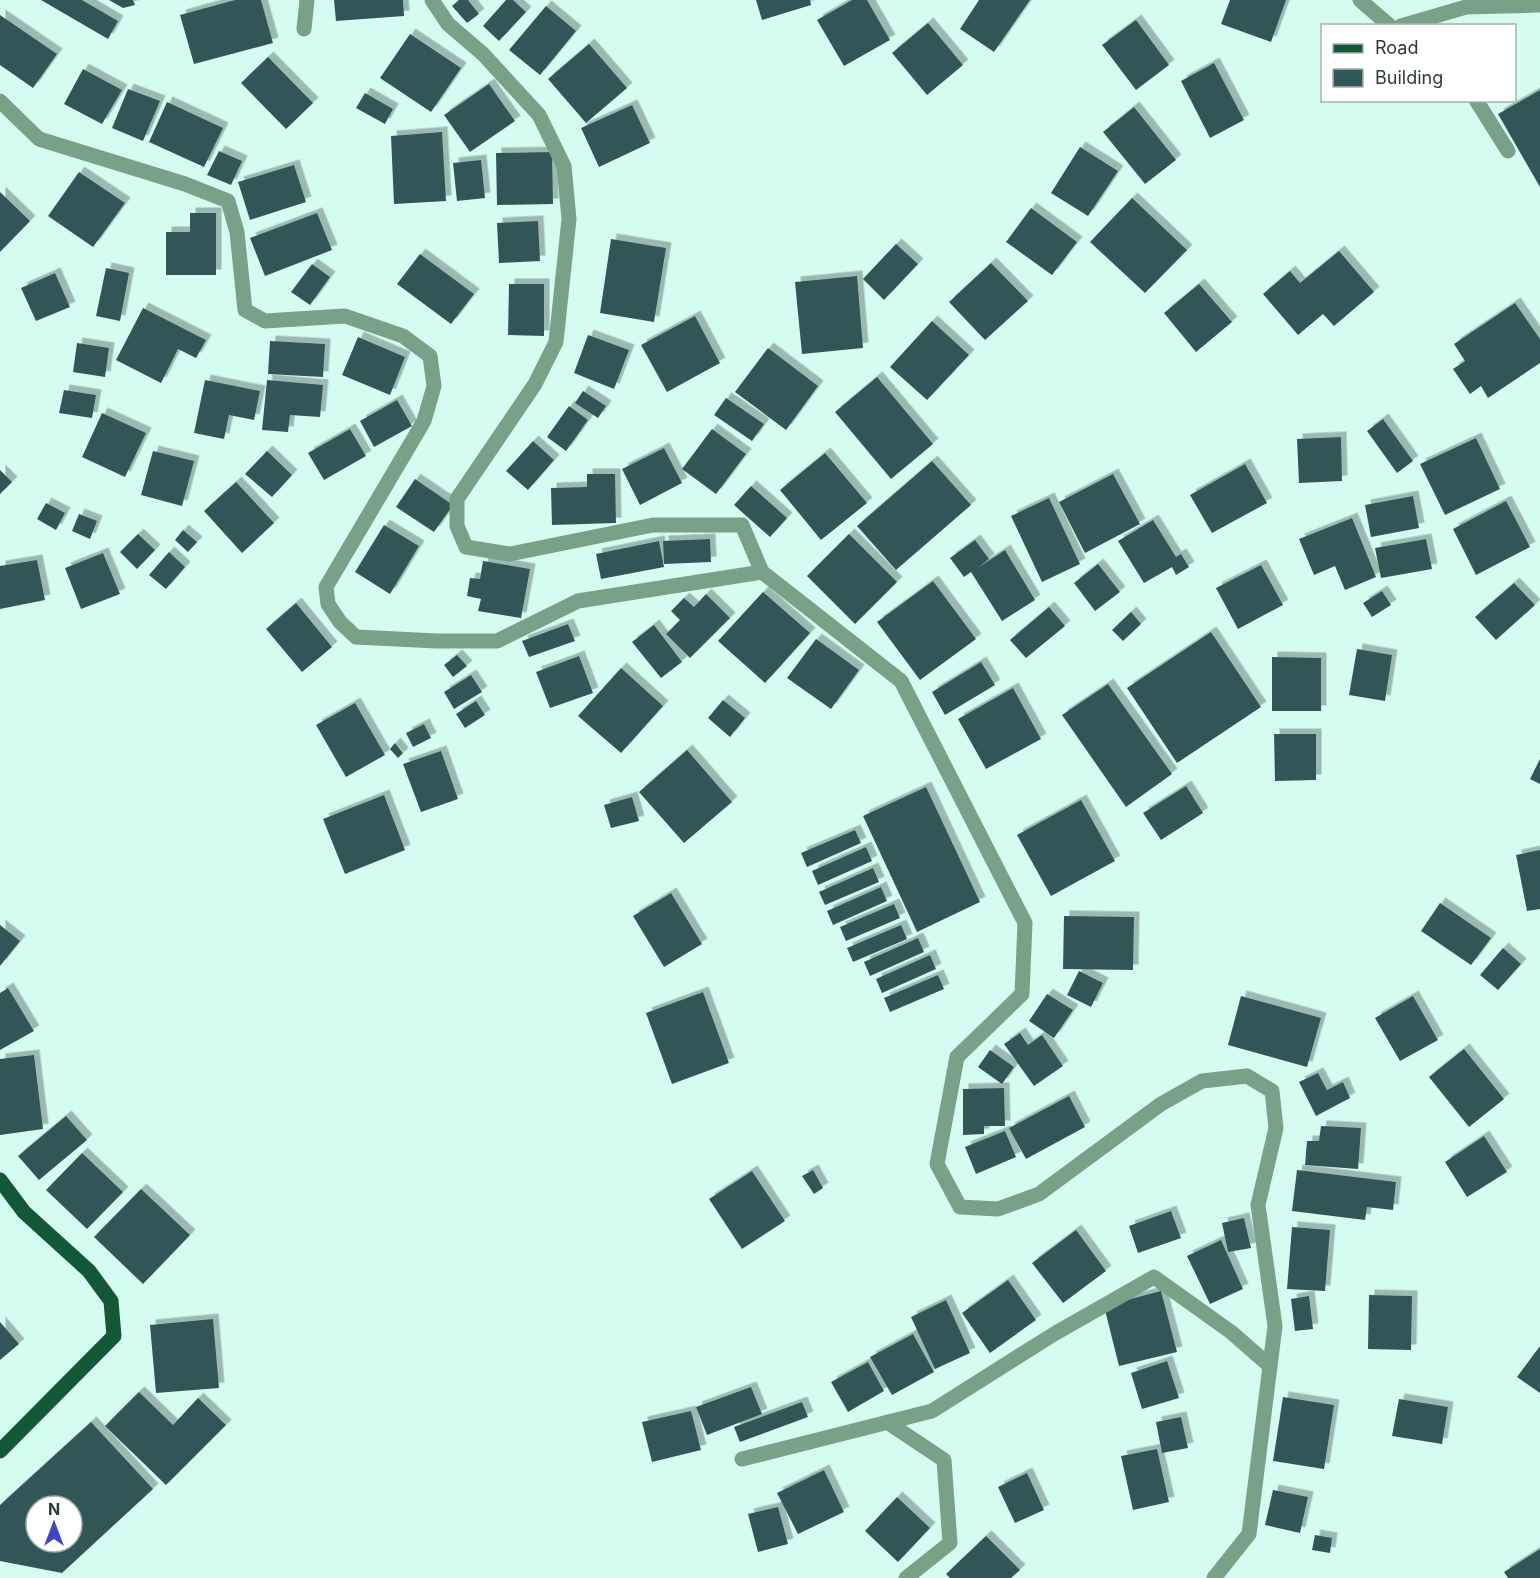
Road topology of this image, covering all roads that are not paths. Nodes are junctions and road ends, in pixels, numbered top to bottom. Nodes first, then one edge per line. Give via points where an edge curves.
1 (307, 0) edge
2 (432, 0) edge
3 (1360, 0) edge
4 (1540, 5) edge
5 (1388, 24) edge
6 (1408, 24) edge
7 (304, 29) dead end
8 (0, 101) edge
9 (1477, 102) edge
10 (1509, 151) dead end
11 (762, 572) junction
12 (0, 1180) edge
13 (1270, 1366) junction
14 (887, 1422) junction
15 (0, 1451) edge
16 (742, 1459) dead end
17 (906, 1578) edge
18 (1214, 1578) edge

1 - 7 street
2 - 11 street via 448,24 483,54 539,115 564,166 569,219 556,342 535,384 457,499 457,526 466,547 510,554 653,525 742,525
3 - 5 street
4 - 6 street via 1466,7
8 - 11 street via 39,139 228,201 237,232 245,310 265,321 345,316 403,336 430,356 434,386 424,421 326,587 328,604 356,637 496,641 578,601
9 - 10 street
11 - 13 street via 901,681 1024,923 1022,994 957,1057 937,1164 960,1207 998,1209 1039,1194 1161,1104 1202,1081 1247,1076 1272,1091 1276,1128 1258,1205 1275,1326
12 - 15 main road via 24,1212 89,1270 111,1301 114,1336
13 - 14 street via 1231,1332 1154,1277 932,1411
13 - 18 street via 1250,1534
14 - 16 street
14 - 17 street via 944,1460 950,1543

